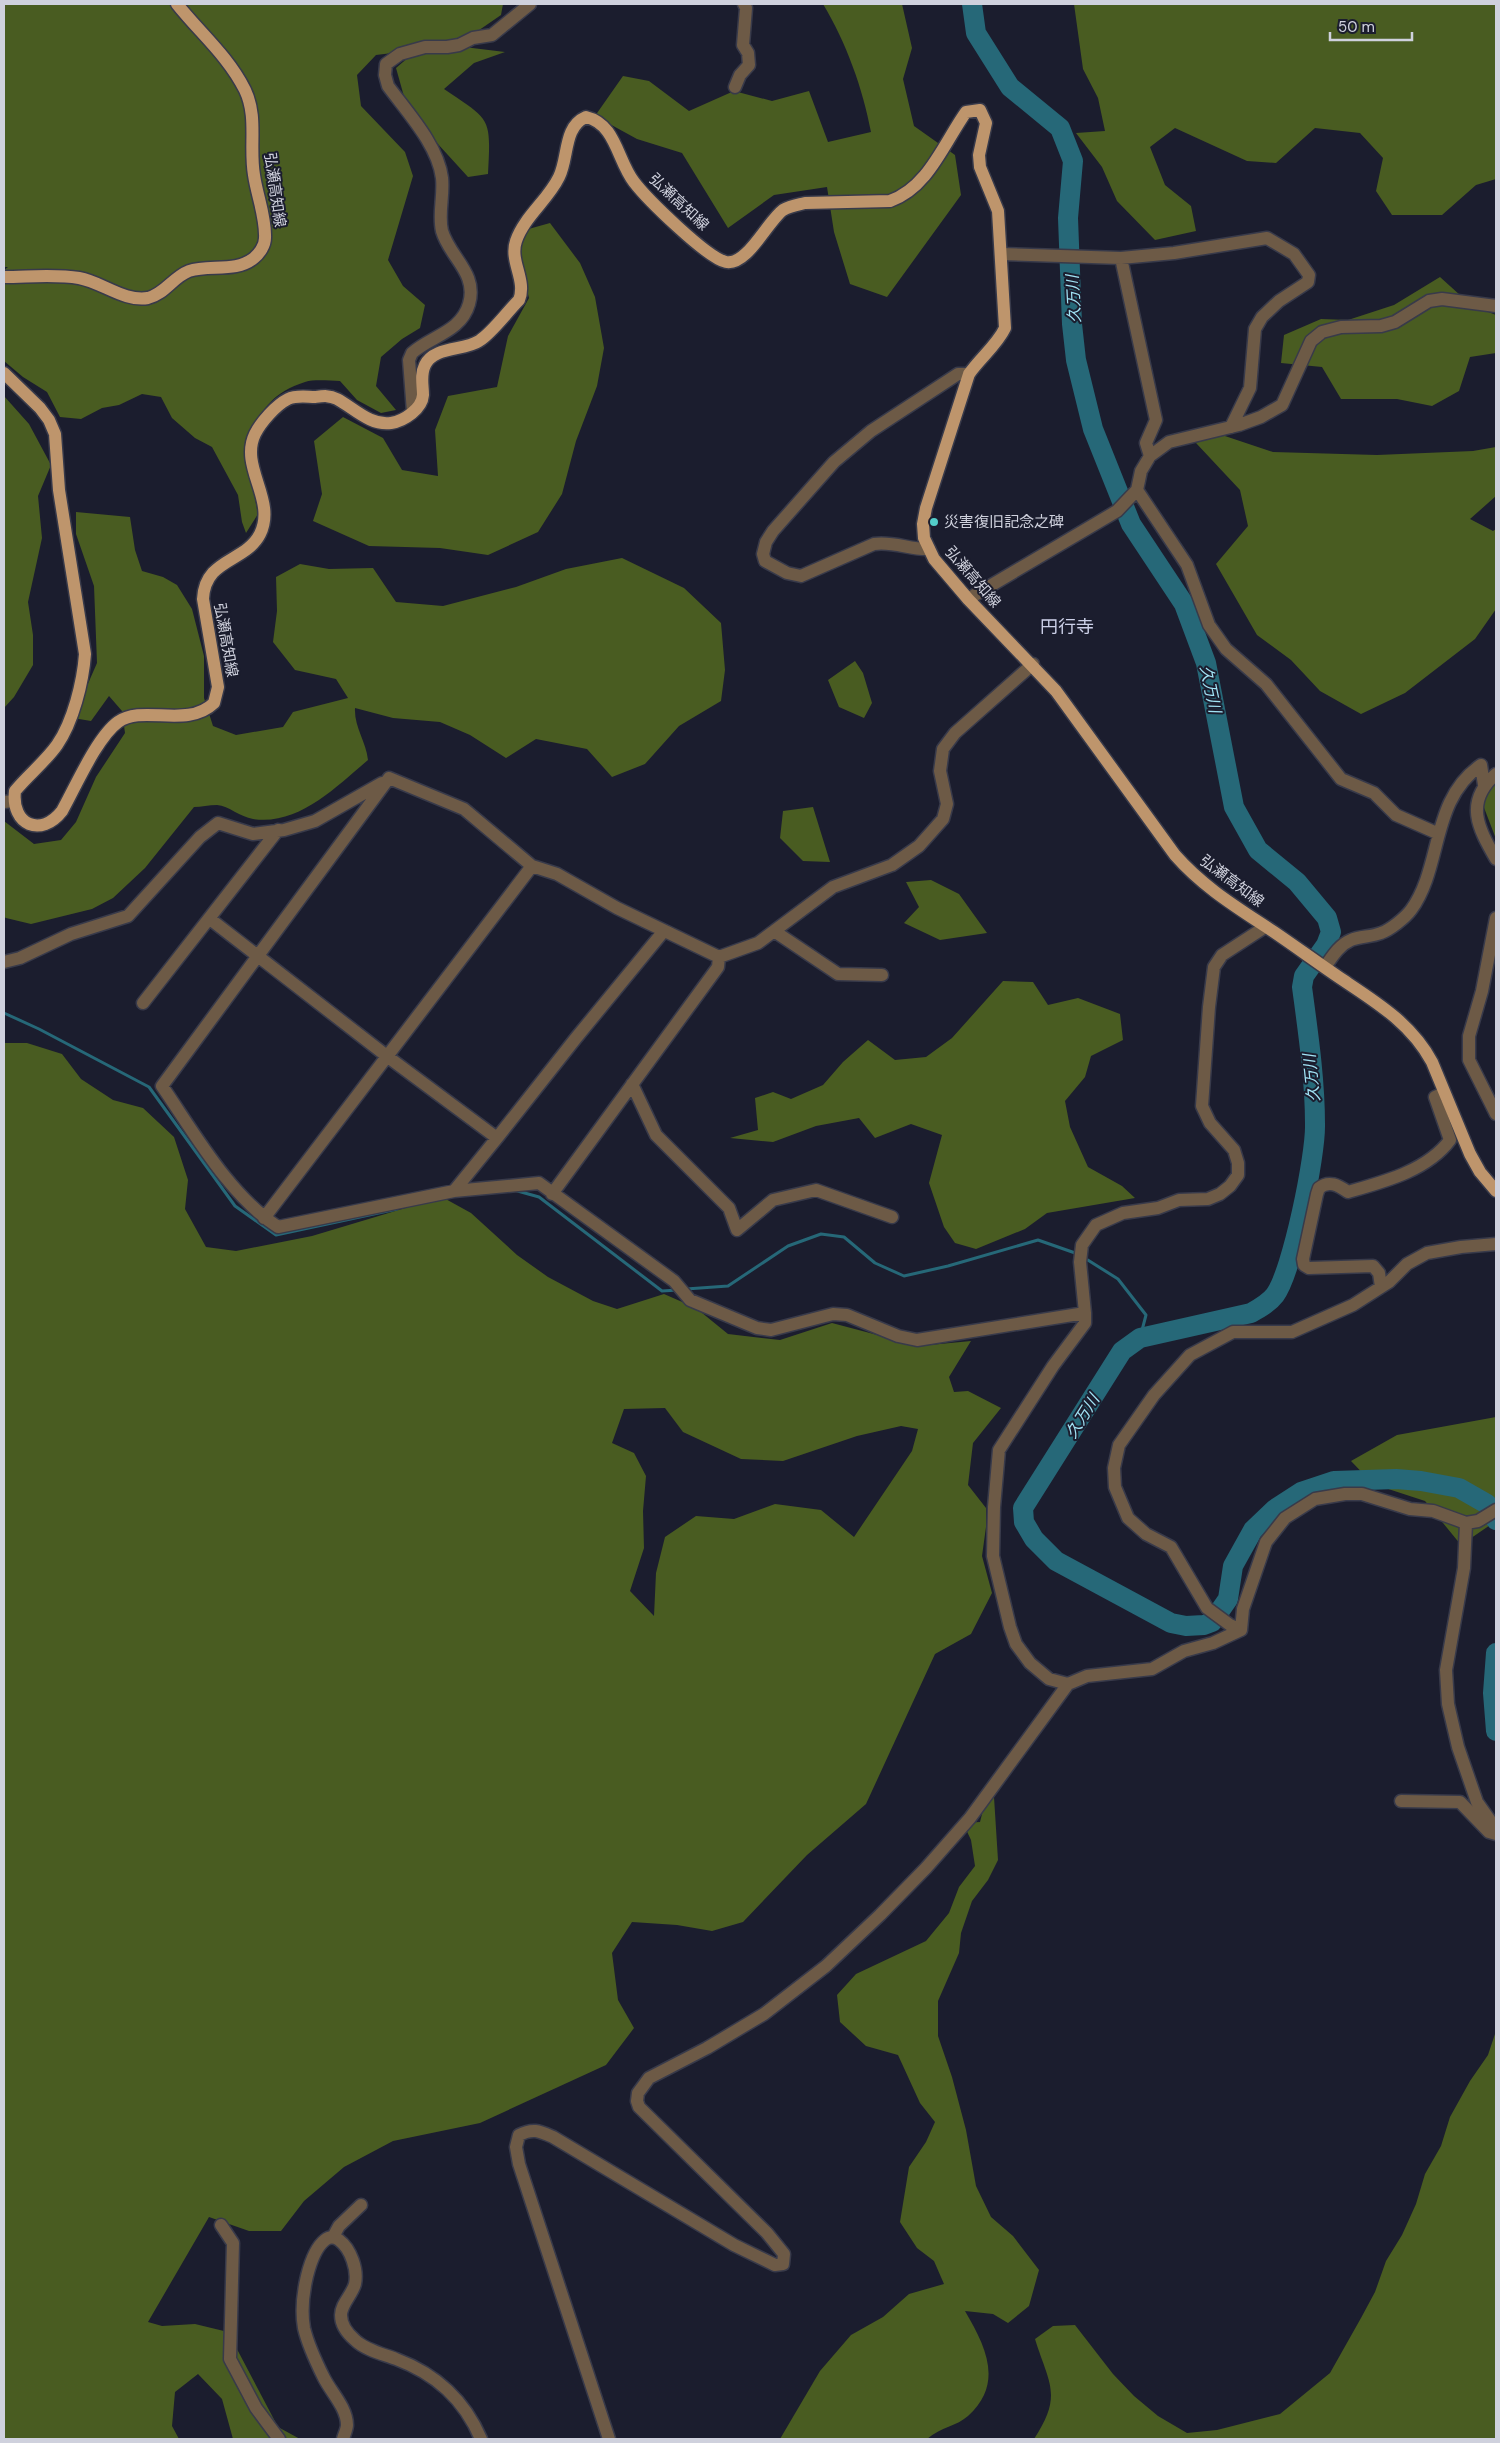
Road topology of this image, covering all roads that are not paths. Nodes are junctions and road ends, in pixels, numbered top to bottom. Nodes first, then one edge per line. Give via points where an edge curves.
1 (177, 4) edge
2 (530, 4) edge
3 (744, 4) edge
4 (735, 88) dead end
5 (1001, 254) junction
6 (1121, 258) junction
7 (4, 277) edge
8 (1496, 306) edge
9 (4, 372) edge
10 (969, 374) junction
11 (413, 412) junction
12 (1231, 427) junction
13 (1150, 456) junction
14 (1137, 490) junction
15 (929, 549) junction
16 (968, 599) junction
17 (1033, 664) junction
18 (1496, 774) edge
19 (389, 778) junction
20 (1484, 785) junction
21 (9, 802) edge
22 (278, 830) junction
23 (1439, 834) junction
24 (1496, 859) edge
25 (532, 866) junction
26 (1496, 918) edge
27 (210, 919) junction
28 (1266, 926) junction
29 (774, 931) junction
30 (663, 932) junction
31 (257, 955) junction
32 (719, 956) junction
33 (4, 962) edge
34 (1324, 966) junction
35 (882, 975) dead end
36 (143, 1003) dead end
37 (388, 1057) junction
38 (632, 1084) junction
39 (1444, 1093) junction
40 (1496, 1114) edge
41 (497, 1138) junction
42 (454, 1191) junction
43 (1496, 1191) edge
44 (552, 1194) junction
45 (892, 1217) dead end
46 (264, 1218) junction
47 (1496, 1244) edge
48 (1381, 1287) junction
49 (1086, 1313) junction
50 (1496, 1510) edge
51 (1472, 1522) junction
52 (1236, 1627) junction
53 (1068, 1684) junction
54 (1401, 1801) dead end
55 (1496, 1829) edge
56 (1496, 1834) edge
57 (361, 2205) dead end
58 (221, 2225) dead end
59 (332, 2237) junction
60 (279, 2439) edge
61 (343, 2439) edge
62 (481, 2439) edge
63 (609, 2439) edge

1 - 7 main road, 弘瀬高知線 via 221,52 248,97 252,113 254,174 264,226 265,241 261,250 243,264 182,274 159,294 148,298 125,296 79,278
2 - 11 street via 492,36 473,38 447,47 425,47 400,54 386,64 388,86 437,160 442,176 442,230 467,273 470,286 469,304 461,321 412,353
3 - 4 street via 743,45 749,65
5 - 6 street
5 - 10 main road, 弘瀬高知線 via 1005,328
5 - 11 main road, 弘瀬高知線 via 998,211 980,167 979,155 986,122 980,110 966,112 923,177 903,197 890,201 792,206 774,219 740,258 732,262 715,256 660,209 633,181 602,124 586,117 571,129 558,179 516,242 515,261 522,283 519,300 479,341 431,357 422,374 423,396
6 - 12 street via 1267,238 1294,254 1309,275 1308,282 1279,301 1255,329 1250,388
6 - 13 street via 1156,420 1146,443
8 - 12 street via 1429,301 1395,322 1322,332 1310,341 1282,404 1261,417
9 - 21 main road, 弘瀬高知線 via 40,408 55,434 60,490 85,654 84,674 58,743
10 - 15 main road, 弘瀬高知線 via 926,508 924,538
10 - 15 street via 958,374 844,452 787,514 766,542 762,554 765,560 787,573 801,576 874,544 886,542 918,550
11 - 21 main road, 弘瀬高知線 via 404,419 384,424 358,414 328,396 295,397 276,409 255,435 251,451 265,506 264,524 252,544 209,574 203,589 218,687 214,703 197,714 134,717 118,722 96,750 62,811 48,824 32,825 22,820
12 - 13 street via 1169,442
13 - 14 street
14 - 16 street via 1117,511
14 - 23 street via 1187,565 1208,626 1226,649 1266,684 1341,779 1374,793 1396,815
15 - 16 main road, 弘瀬高知線
16 - 17 main road, 弘瀬高知線
17 - 28 main road, 弘瀬高知線 via 1094,740 1175,855 1205,886
17 - 29 street via 955,733 943,749 940,771 947,804 943,819 919,846 892,865 833,887
18 - 20 street
19 - 22 street via 315,821
19 - 25 street via 464,809
19 - 31 street
20 - 23 street via 1481,765 1468,774 1455,790
20 - 24 street via 1476,806 1477,818
22 - 27 street
22 - 33 street via 253,834 218,823 200,837 128,916 71,934
23 - 34 street via 1422,893 1410,912 1382,933 1351,940 1339,948
25 - 30 street via 557,874
25 - 37 street
26 - 40 street via 1482,991 1468,1036 1469,1060
27 - 31 street
27 - 36 street
28 - 34 main road, 弘瀬高知線
28 - 49 street via 1222,955 1214,967 1209,1007 1202,1106 1210,1123 1234,1150 1238,1175 1230,1186 1208,1199 1179,1200 1158,1208 1123,1213 1096,1225 1082,1245 1080,1262
29 - 32 street via 758,943
29 - 35 street via 838,974
30 - 32 street
30 - 41 street
31 - 37 street
31 - 46 street via 162,1086 248,1205
32 - 38 street via 718,967
34 - 39 main road, 弘瀬高知線 via 1409,1028 1423,1046
37 - 41 street
37 - 46 street
38 - 44 street
38 - 45 street via 656,1135 728,1208 737,1230 773,1200 816,1190
39 - 43 main road, 弘瀬高知線 via 1470,1154
39 - 48 street via 1435,1097 1450,1140 1443,1149 1402,1176 1348,1192 1338,1184 1327,1184 1319,1188 1317,1194 1302,1259 1304,1265 1309,1268 1373,1266 1379,1273
41 - 42 street
42 - 44 street via 539,1183
42 - 46 street via 278,1227
44 - 49 street via 674,1281 690,1300 757,1328 771,1330 833,1314 847,1315 898,1336 918,1340
47 - 48 street via 1427,1253 1407,1264
48 - 52 street via 1353,1305 1292,1332 1233,1332 1190,1355 1154,1395 1119,1445 1114,1468 1115,1487 1128,1518 1146,1534 1171,1548 1207,1608
49 - 53 street via 1084,1322 999,1450 994,1507 993,1556 1016,1644 1030,1663 1049,1679
50 - 51 street
51 - 52 street via 1433,1511 1410,1509 1362,1494 1315,1499 1285,1518 1266,1542
51 - 55 street via 1446,1670 1448,1704 1458,1747 1477,1802
52 - 53 street via 1213,1643 1184,1651 1152,1669 1087,1676
53 - 63 street via 970,1818 860,1934 826,1966 764,2014 648,2078 638,2093 639,2107 768,2233 784,2254 782,2264 775,2265 734,2245 553,2137 537,2130 519,2135 516,2147 519,2164
54 - 56 street via 1460,1802 1489,1832
57 - 59 street
58 - 60 street via 234,2243 230,2359 256,2408
59 - 61 street via 326,2238 309,2265 302,2313 314,2357 342,2407 347,2424
59 - 62 street via 341,2241 349,2251 356,2272 355,2285 340,2312 342,2324 356,2341 416,2366 452,2392

